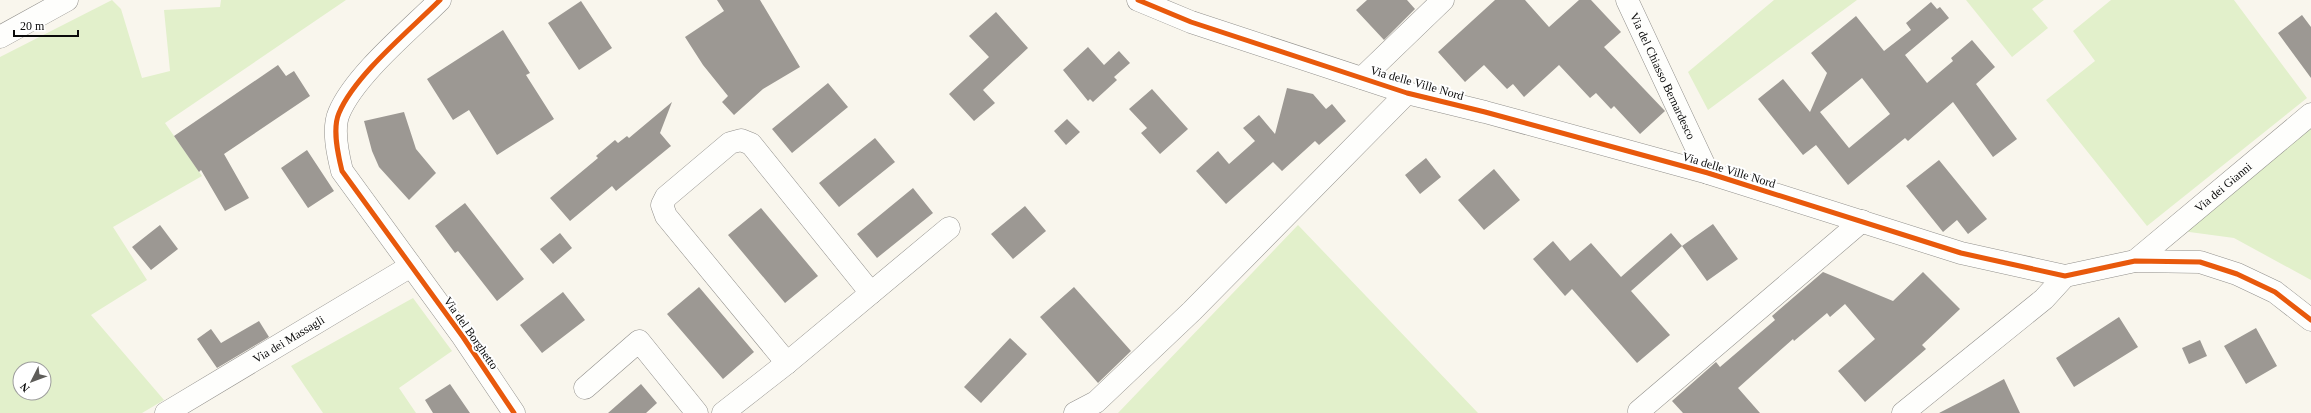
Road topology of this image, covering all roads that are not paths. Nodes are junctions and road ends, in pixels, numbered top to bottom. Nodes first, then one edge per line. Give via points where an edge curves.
1 (67, 0) edge
2 (440, 0) edge
3 (1138, 0) edge
4 (1443, 0) edge
5 (1627, 0) edge
6 (0, 37) edge
7 (1362, 78) junction
8 (1407, 93) junction
9 (2311, 114) edge
10 (1708, 173) junction
11 (1862, 221) junction
12 (949, 228) dead end
13 (2135, 261) junction
14 (411, 266) junction
15 (2065, 276) junction
16 (871, 293) junction
17 (2311, 320) edge
18 (787, 362) junction
19 (585, 388) dead end
20 (1639, 411) dead end
21 (166, 413) edge
22 (514, 413) edge
23 (697, 413) edge
24 (722, 413) edge
25 (1075, 413) edge
26 (1903, 413) edge

1 - 6 street
2 - 14 street, Via del Borghetto via 359,82 338,114 336,145 342,171
3 - 7 street, Via delle Ville Nord via 1191,22
4 - 7 street
5 - 10 street, Via del Chiasso Bernardesco
7 - 8 street, Via delle Ville Nord
8 - 10 street, Via delle Ville Nord
8 - 25 street via 1175,327 1096,402
9 - 13 street, Via dei Gianni
10 - 11 street, Via delle Ville Nord
11 - 15 street, Via delle Ville Nord via 1960,253
11 - 20 street
12 - 16 street
13 - 15 street, Via delle Ville Nord
13 - 17 street, Via delle Ville Nord via 2200,262 2237,274 2275,292
14 - 21 street, Via dei Massagli
14 - 22 street, Via del Borghetto
15 - 26 street via 2044,299
16 - 18 street
16 - 18 street via 751,144 741,140 730,143 666,197 662,204 666,216
18 - 24 street
19 - 23 street via 639,341

